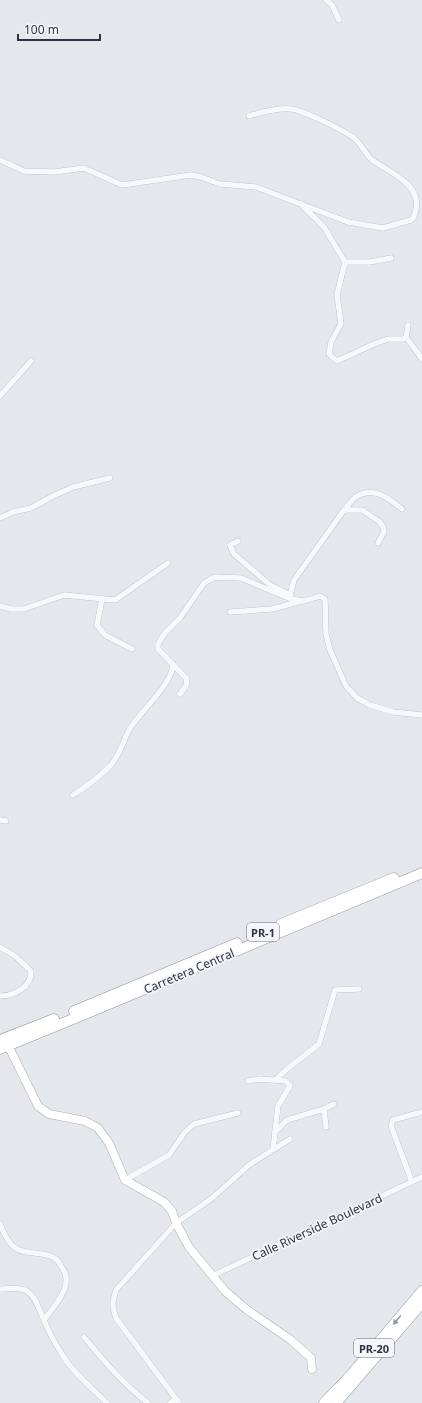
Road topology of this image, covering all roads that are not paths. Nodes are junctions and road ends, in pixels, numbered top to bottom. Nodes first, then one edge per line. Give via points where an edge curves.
1 (326, 0) edge
2 (339, 20) dead end
3 (249, 116) dead end
4 (0, 160) edge
5 (420, 201) edge
6 (300, 203) junction
7 (391, 258) dead end
8 (345, 262) junction
9 (408, 325) dead end
10 (406, 337) junction
11 (422, 358) edge
12 (31, 361) dead end
13 (0, 396) edge
14 (110, 478) dead end
15 (402, 509) dead end
16 (344, 510) junction
17 (0, 518) edge
18 (238, 541) dead end
19 (378, 543) dead end
20 (168, 563) dead end
21 (291, 597) junction
22 (102, 599) junction
23 (304, 601) junction
24 (0, 606) edge
25 (230, 612) dead end
26 (132, 649) dead end
27 (173, 664) junction
28 (180, 694) dead end
29 (422, 715) edge
30 (73, 795) dead end
31 (422, 866) edge
32 (422, 873) edge
33 (0, 947) edge
34 (359, 989) dead end
35 (0, 996) edge
36 (2, 1042) edge
37 (275, 1080) junction
38 (248, 1081) dead end
39 (334, 1104) dead end
40 (324, 1109) junction
41 (422, 1112) edge
42 (238, 1113) dead end
43 (326, 1126) dead end
44 (275, 1132) junction
45 (290, 1139) dead end
46 (273, 1149) junction
47 (422, 1177) edge
48 (124, 1180) junction
49 (412, 1182) junction
50 (0, 1223) edge
51 (176, 1223) junction
52 (212, 1276) junction
53 (0, 1289) edge
54 (422, 1291) edge
55 (422, 1303) edge
56 (44, 1320) junction
57 (84, 1337) dead end
58 (312, 1369) dead end
59 (177, 1401) edge
60 (108, 1403) edge
61 (148, 1403) edge
62 (170, 1403) edge
63 (324, 1403) edge
64 (336, 1403) edge

1 - 2 street via 332,5
3 - 5 street via 265,111 292,109 332,125 355,139 370,159 405,182
4 - 6 street via 24,171 54,172 84,168 122,185 191,175 200,176 220,184 256,187
5 - 6 street via 412,220 383,228 348,222
6 - 8 street via 324,227
7 - 8 street via 370,262
8 - 10 street via 337,295 341,324 331,342 329,354 337,361 388,339
9 - 10 street
10 - 11 street
12 - 13 street
14 - 17 street via 73,487 31,508
15 - 16 street via 388,497 368,492 356,496
16 - 19 street via 362,510 380,522 384,532
16 - 21 street via 294,580
18 - 21 street via 230,545 234,554 270,585
20 - 22 street via 115,600
21 - 23 street
21 - 27 street via 242,578 215,577 204,583 158,644 158,649
22 - 24 street via 64,595 24,609
22 - 26 street via 96,625 105,635
23 - 25 street via 272,609
23 - 29 street via 320,596 325,599 326,634 330,650 346,686 357,698 370,706
27 - 28 street via 187,679 186,686
27 - 30 street via 171,675 130,728 112,764
31 - 36 highway, Carretera Central / PR-1
32 - 36 highway, Carretera Central / PR-1 via 107,1005
33 - 35 street via 15,956 31,974 22,989
34 - 37 street via 335,990 319,1044
36 - 48 street via 38,1106 48,1114 85,1121 98,1128 109,1143
37 - 38 street
37 - 44 street via 286,1081 290,1086 278,1106
39 - 40 street
40 - 43 street
40 - 44 street via 287,1120
41 - 49 street via 393,1120 391,1126
42 - 48 street via 194,1124 169,1155
44 - 46 street
45 - 46 street
46 - 51 street
47 - 49 street, Calle Riverside Boulevard
48 - 51 street via 164,1202
49 - 52 street, Calle Riverside Boulevard
50 - 56 street via 4,1234 15,1248 50,1256 58,1261 66,1274 65,1290
51 - 52 street via 189,1247
51 - 59 street via 116,1290 113,1308 116,1318
52 - 58 street via 246,1309 292,1340 311,1358
53 - 56 street via 21,1288 27,1291 34,1298
54 -> 63 highway, PR-20
55 - 64 highway, PR-20
56 - 60 street via 63,1357
57 - 61 street via 113,1372
59 - 62 street

